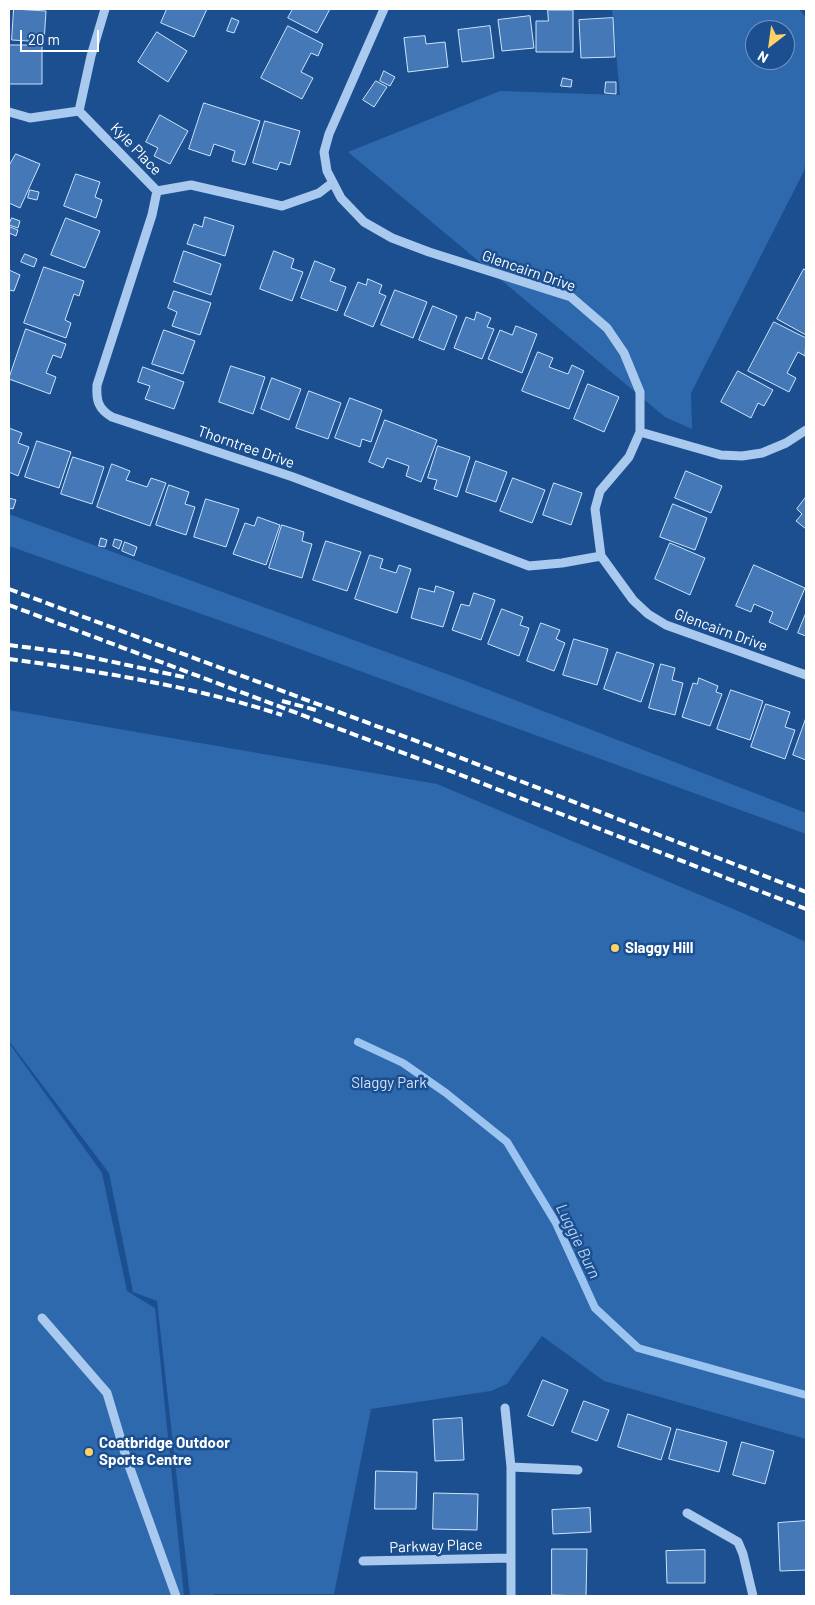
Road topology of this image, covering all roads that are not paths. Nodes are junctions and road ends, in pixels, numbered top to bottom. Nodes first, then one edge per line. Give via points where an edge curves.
1 (105, 9) edge
2 (384, 9) edge
3 (79, 111) junction
4 (9, 112) edge
5 (332, 183) junction
6 (157, 191) junction
7 (806, 430) edge
8 (640, 432) junction
9 (601, 556) junction
10 (806, 675) edge
11 (42, 1318) dead end
12 (505, 1408) dead end
13 (511, 1467) junction
14 (578, 1470) dead end
15 (687, 1513) dead end
16 (511, 1558) junction
17 (363, 1562) dead end
18 (176, 1596) edge
19 (511, 1596) edge
20 (752, 1596) edge

1 - 3 street
2 - 5 street, Glencairn Drive via 329,134 324,152
3 - 4 street via 30,118
3 - 6 street, Kyle Place
5 - 6 street, Kyle Place via 319,193 282,206 191,185
5 - 8 street, Glencairn Drive via 341,198 364,222 392,238 571,297 607,328 624,353 640,392
6 - 9 street, Thorntree Drive via 97,385 102,411 293,477 529,566 562,564
7 - 8 street via 762,453 742,456 721,455
8 - 9 street, Glencairn Drive via 629,457 600,491 596,509
9 - 10 street, Glencairn Drive via 633,600 666,625
11 - 18 street via 107,1393 127,1460
12 - 13 street
13 - 14 street
13 - 16 street
15 - 20 street via 738,1542
16 - 17 street, Parkway Place
16 - 19 street

